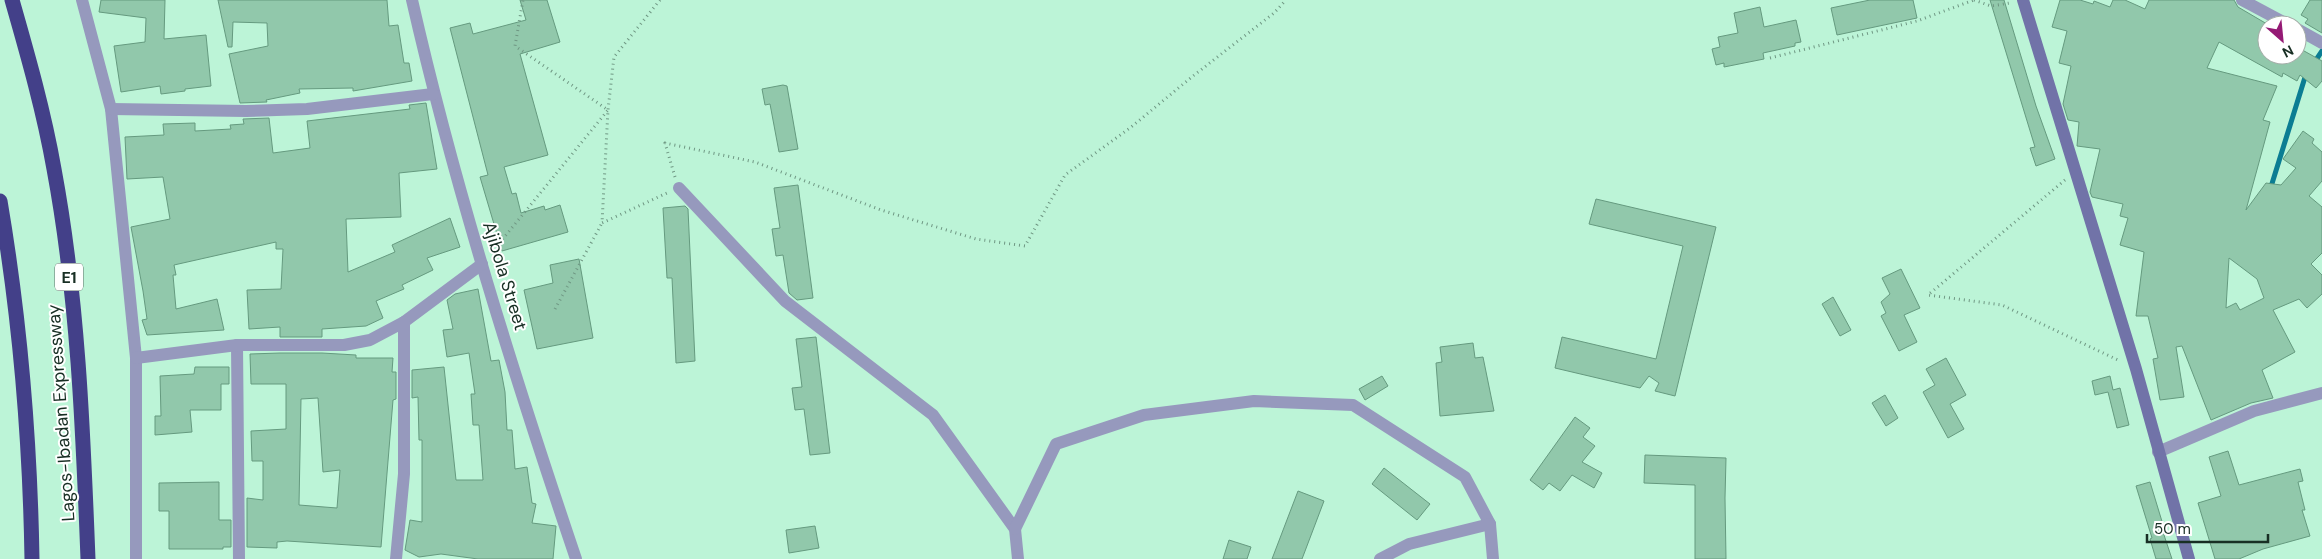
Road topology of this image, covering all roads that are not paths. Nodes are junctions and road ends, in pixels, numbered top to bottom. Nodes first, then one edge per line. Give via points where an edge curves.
1 (12, 0) edge
2 (82, 0) edge
3 (412, 0) edge
4 (2023, 0) edge
5 (2242, 0) edge
6 (2270, 15) edge
7 (2307, 34) edge
8 (2322, 43) edge
9 (433, 94) junction
10 (111, 109) junction
11 (679, 188) road end
12 (0, 201) edge
13 (482, 264) junction
14 (404, 322) junction
15 (238, 345) junction
16 (136, 358) junction
17 (2322, 393) edge
18 (2158, 452) junction
19 (1490, 524) junction
20 (1015, 529) junction
21 (32, 559) edge
22 (88, 559) edge
23 (136, 559) edge
24 (238, 559) edge
25 (396, 559) edge
26 (576, 559) edge
27 (1018, 559) edge
28 (1380, 559) edge
29 (1493, 559) edge
30 (2189, 559) edge

1 - 22 highway, Lagos-Ibadan Expressway / E1 via 30,61 54,170 70,280 79,363
2 - 10 street
3 - 9 street, Ajibola Street
4 - 18 street via 2136,368
5 - 6 street
7 - 8 street
9 - 10 street via 307,109
9 - 13 street, Ajibola Street
10 - 16 street
11 - 20 street via 784,301 933,415
12 - 21 highway, Lagos-Ibadan Expressway via 22,365
13 - 14 street
13 - 26 street, Ajibola Street
14 - 15 street via 370,340 344,345
14 - 25 street via 404,474
15 - 16 street
15 - 24 street
16 - 23 street
17 - 18 street via 2254,411
18 - 30 street
19 - 20 street via 1464,477 1353,405 1254,401 1144,415 1056,444
19 - 28 street via 1408,544
19 - 29 street
20 - 27 street

